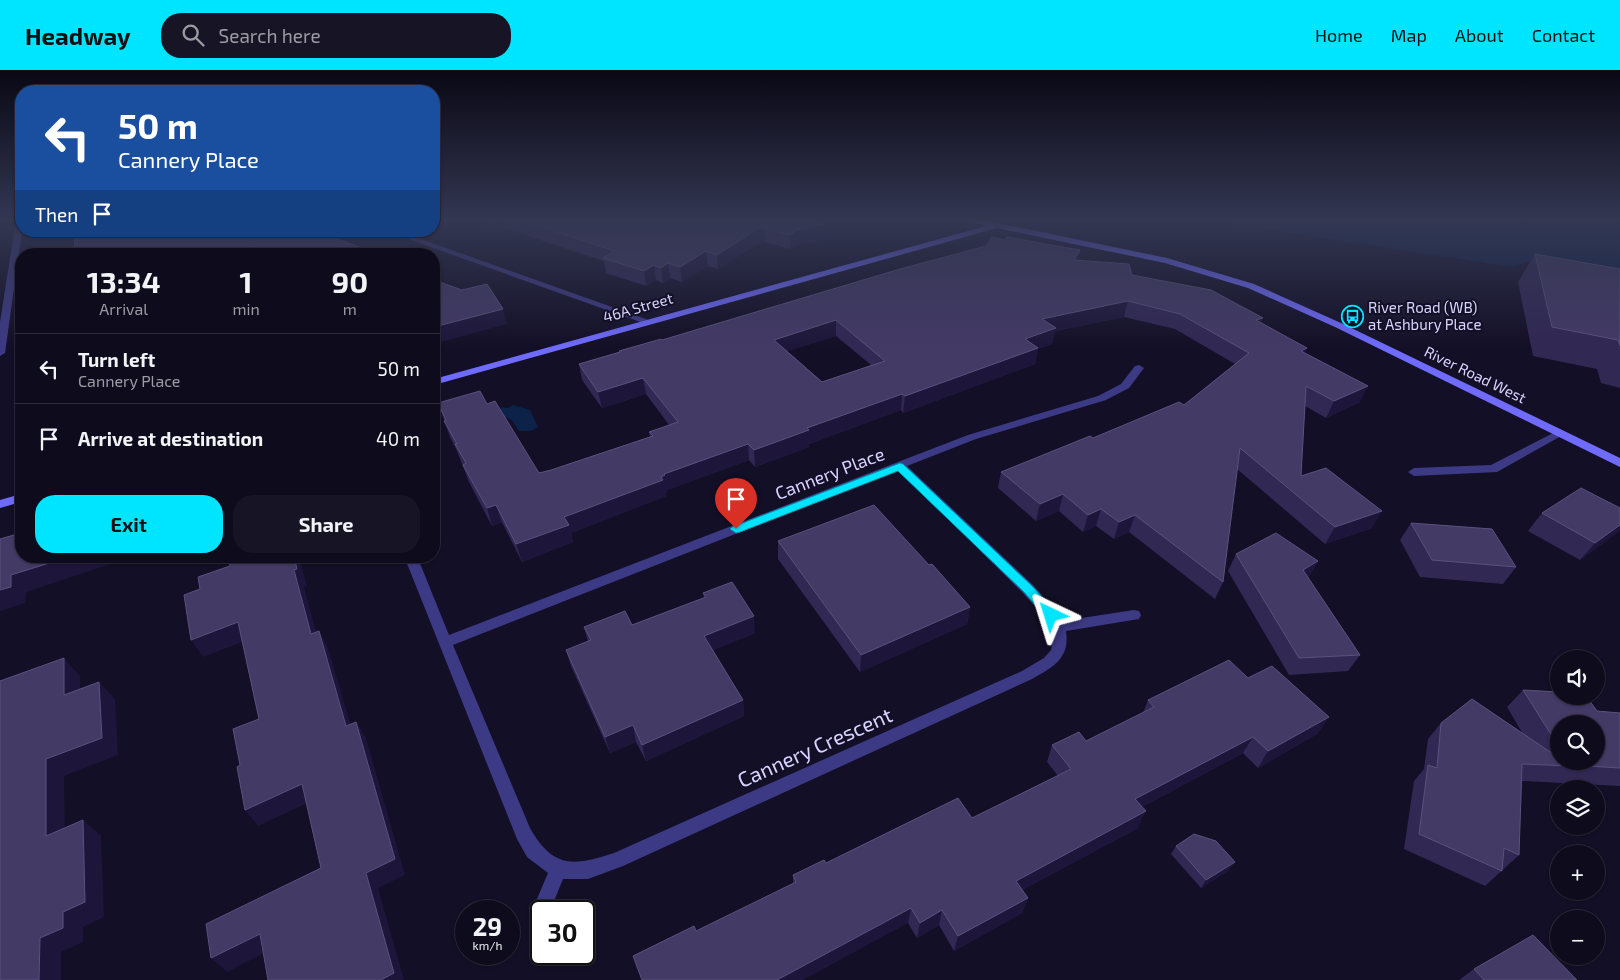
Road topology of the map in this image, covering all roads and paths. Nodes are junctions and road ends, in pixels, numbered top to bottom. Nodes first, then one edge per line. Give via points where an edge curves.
1 (14, 262) edge
2 (479, 262) edge
3 (862, 262) edge
4 (1173, 262) edge
5 (648, 322) junction
6 (0, 353) edge
7 (1138, 368) dead end
8 (440, 380) edge
9 (1559, 433) junction
10 (1620, 463) edge
11 (900, 466) junction
12 (1414, 472) dead end
13 (15, 500) edge
14 (0, 504) edge
15 (413, 563) edge
16 (1134, 615) dead end
17 (1058, 627) junction
18 (446, 642) junction
19 (558, 870) junction
20 (546, 900) edge

1 - 6 street
2 - 5 street
3 - 5 main road, 46A Street
4 - 9 main road, River Road West via 1251,286
5 - 8 main road, 46A Street
7 - 11 street, Cannery Place via 1125,386 1102,398 999,428
9 - 10 main road, River Road West
9 - 12 street via 1493,469
11 - 17 street via 1028,589
11 - 18 street, Cannery Place
13 - 14 main road
15 - 18 street
16 - 17 street
17 - 19 street, Cannery Crescent via 1058,652 1050,662 1033,672 617,860 588,870
18 - 19 street via 523,833 533,851
19 - 20 street

